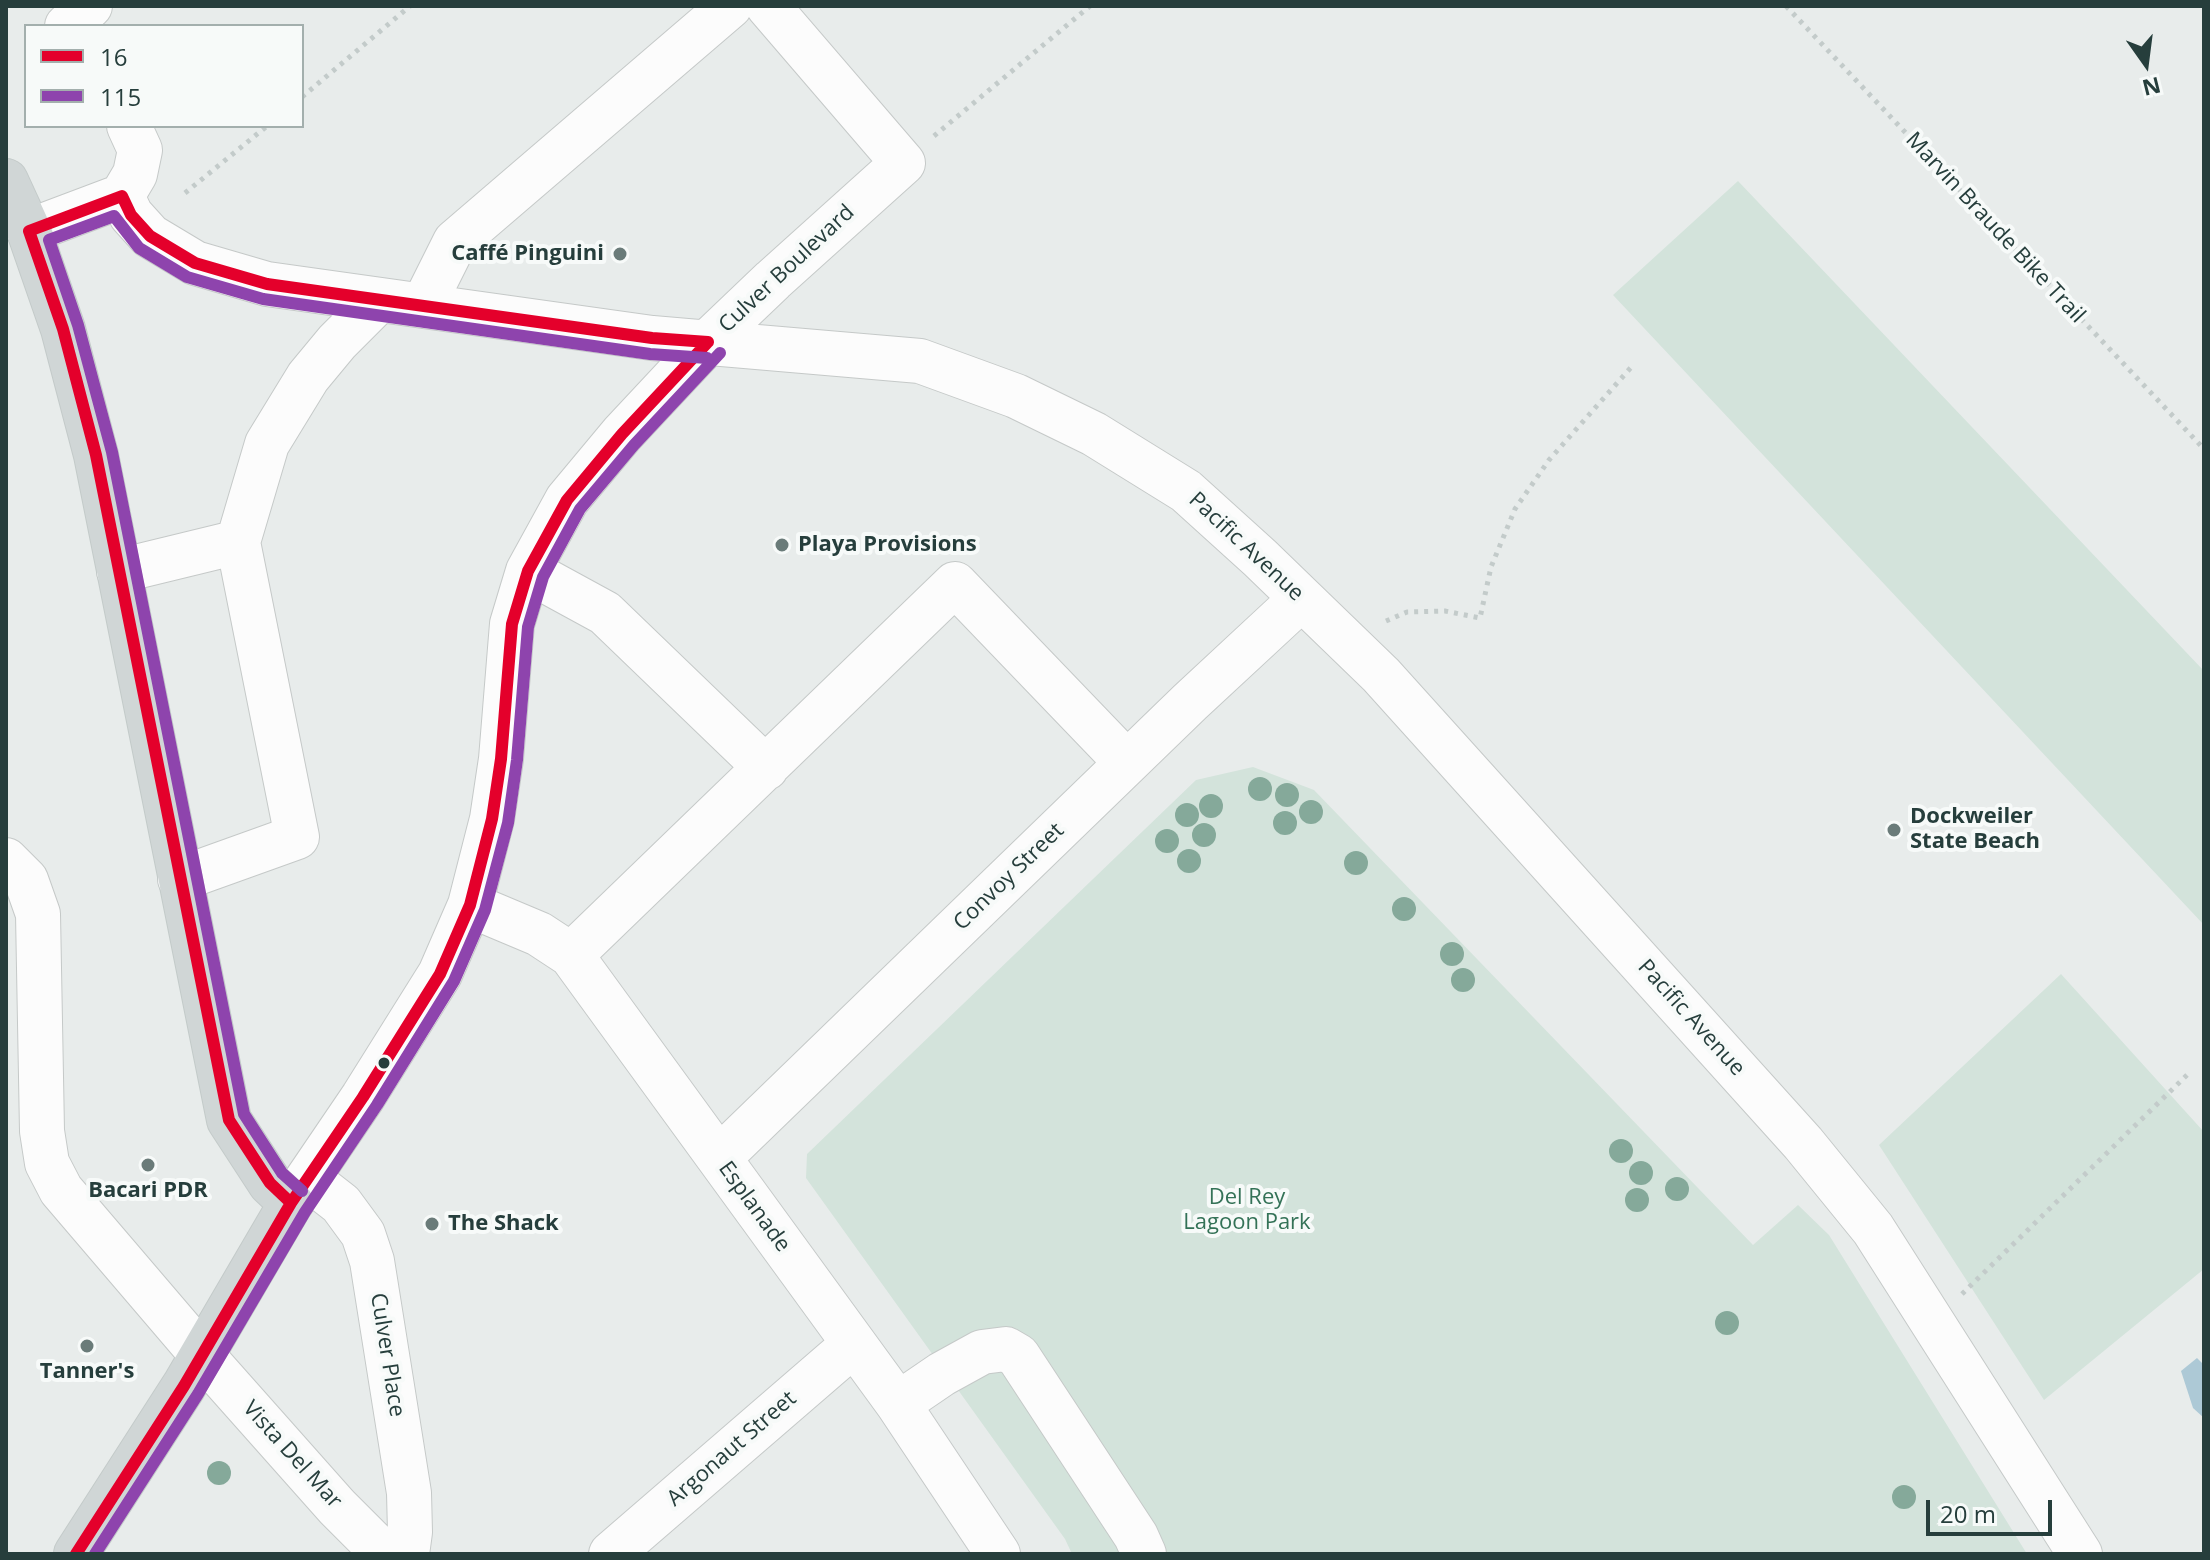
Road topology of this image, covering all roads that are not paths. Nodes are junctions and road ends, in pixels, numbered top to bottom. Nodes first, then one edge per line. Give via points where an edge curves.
1 (49, 6) edge
2 (90, 6) edge
3 (730, 6) edge
4 (768, 6) edge
5 (62, 24) edge
6 (67, 24) edge
7 (130, 128) edge
8 (6, 181) edge
9 (122, 196) junction
10 (29, 231) junction
11 (379, 300) junction
12 (423, 306) junction
13 (708, 342) junction
14 (238, 542) junction
15 (119, 571) junction
16 (528, 571) junction
17 (1301, 599) junction
18 (1127, 763) junction
19 (766, 768) junction
20 (6, 860) edge
21 (180, 879) junction
22 (470, 905) junction
23 (571, 955) junction
24 (719, 1158) junction
25 (300, 1191) junction
26 (854, 1344) junction
27 (202, 1355) junction
28 (898, 1404) junction
29 (76, 1554) edge
30 (384, 1554) edge
31 (407, 1554) edge
32 (611, 1554) edge
33 (998, 1554) edge
34 (1144, 1554) edge
35 (2080, 1554) edge

1 - 5 street
2 - 6 street
3 - 12 street via 455,242
4 - 13 street, Culver Boulevard via 903,163
7 - 9 street via 140,150 135,174
8 - 10 main road
9 - 10 street
9 - 11 street, Pacific Avenue via 150,236 195,263 267,284
10 - 15 main road via 63,329
11 - 12 street, Pacific Avenue
11 - 14 street via 308,377 267,444
12 - 13 street, Pacific Avenue
13 - 16 street, Culver Boulevard via 567,500
13 - 17 street, Pacific Avenue via 920,361 1016,396 1094,434 1186,491
14 - 15 street
14 - 21 street via 297,837
15 - 21 main road
16 - 19 street via 605,613
16 - 22 street, Culver Boulevard via 512,624 492,819
17 - 18 street, Convoy Street
17 - 35 street, Pacific Avenue via 1391,686 1803,1143 1873,1229
18 - 19 street via 955,584
18 - 24 street, Convoy Street
19 - 23 street
20 - 27 street, Vista Del Mar via 26,880 38,914 47,1163 61,1190
21 - 25 main road via 229,1120 270,1183
22 - 23 street, Esplanade via 539,934
22 - 25 street, Culver Boulevard via 440,974
23 - 24 street, Esplanade
24 - 26 street, Esplanade
25 - 27 main road, Culver Boulevard
25 - 31 street, Culver Place via 341,1204 363,1234 372,1261 409,1493
26 - 28 street, Esplanade
26 - 32 street, Argonaut Street
27 - 29 main road, Culver Boulevard
27 - 30 street, Vista Del Mar
28 - 33 street, Esplanade
28 - 34 street via 982,1352 1006,1349 1018,1356

